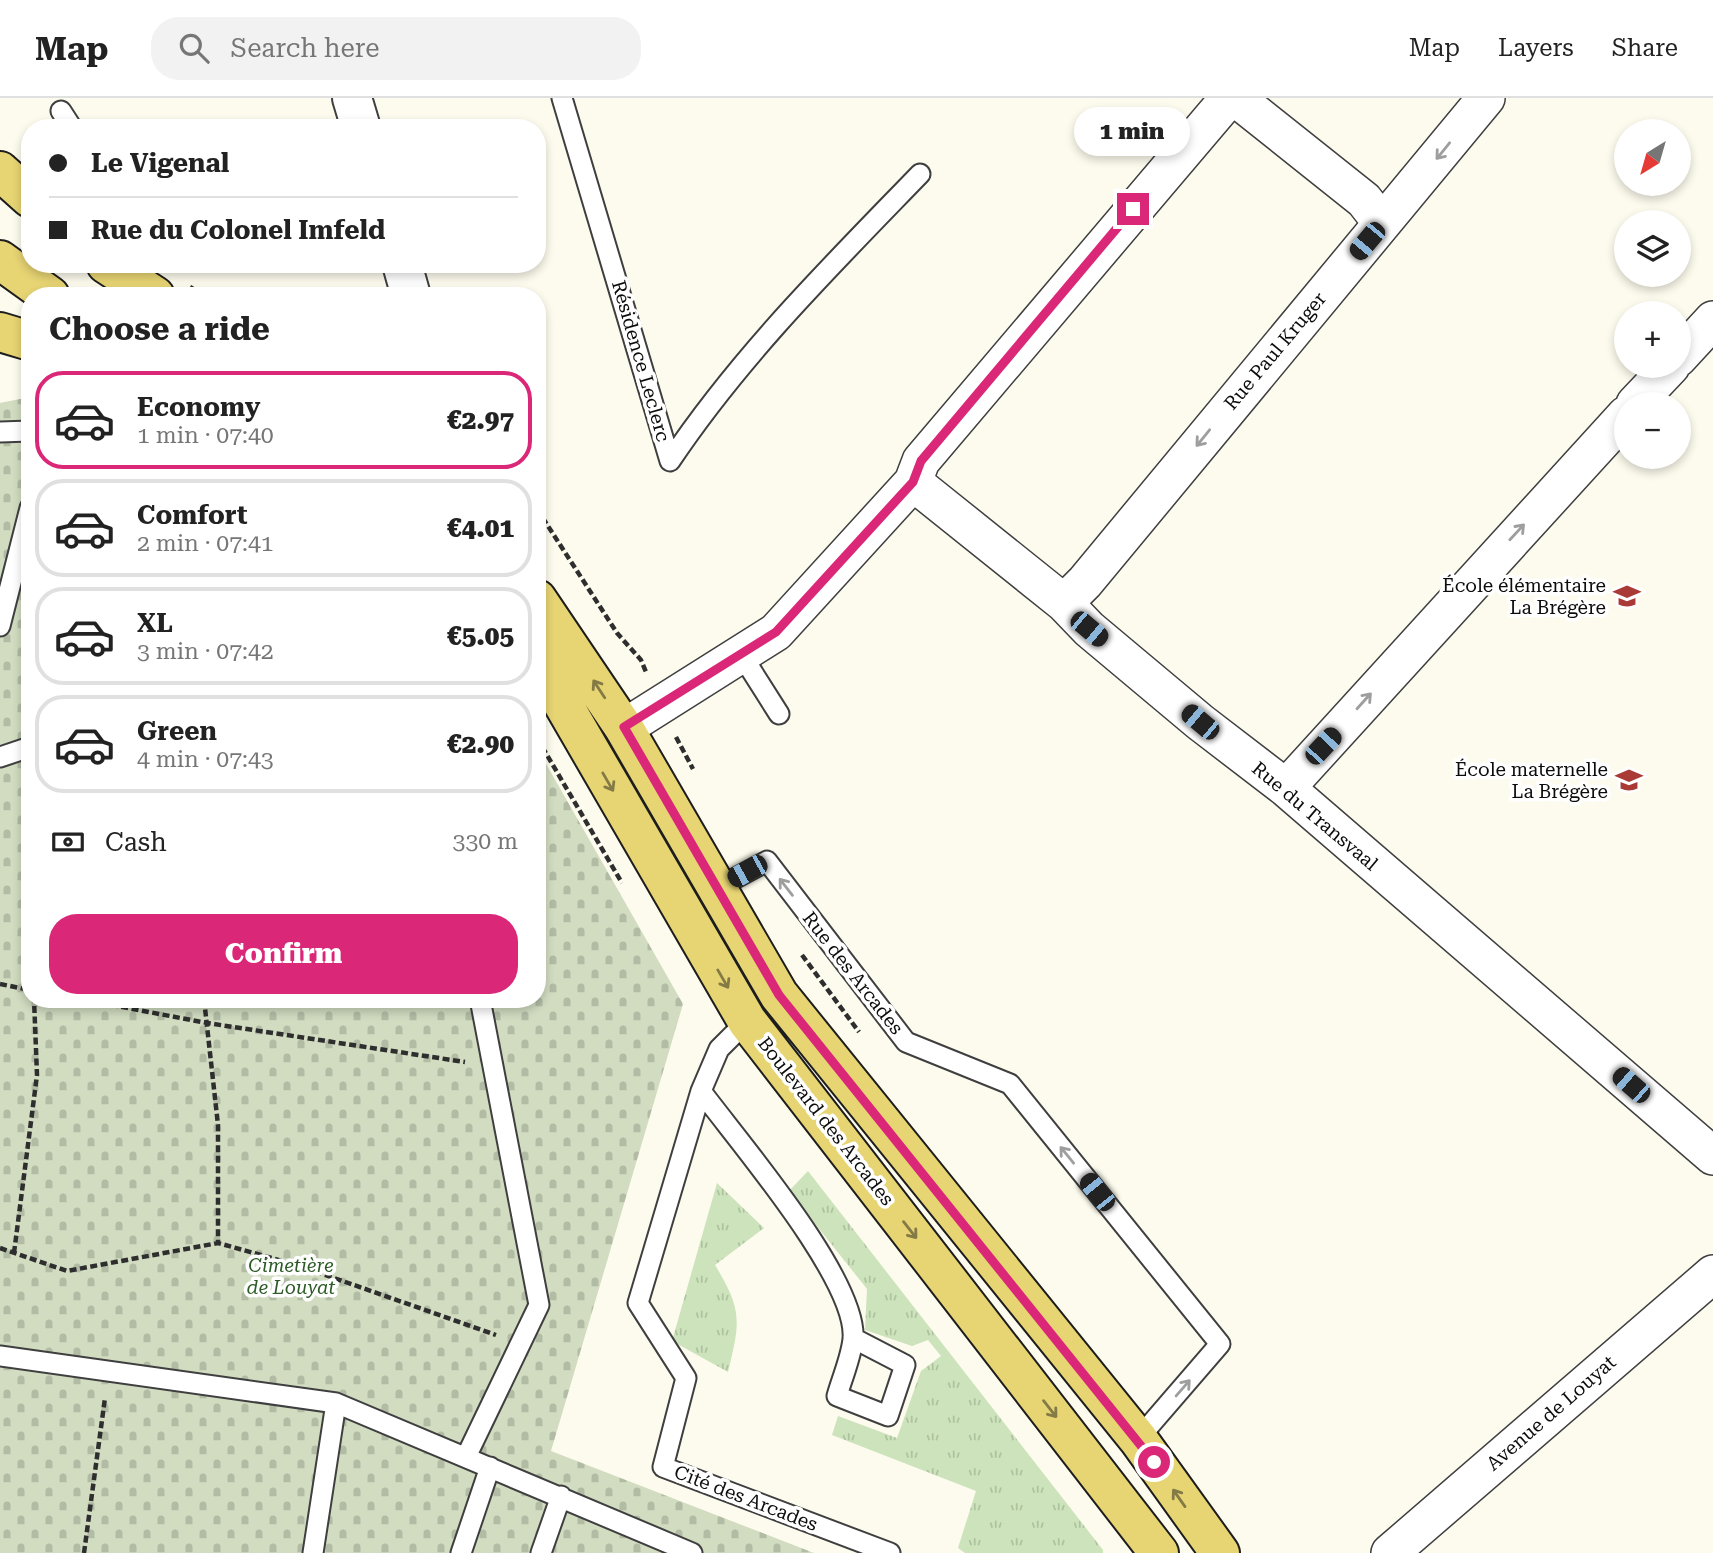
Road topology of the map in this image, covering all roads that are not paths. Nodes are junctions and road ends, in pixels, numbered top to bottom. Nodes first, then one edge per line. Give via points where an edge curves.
1 (352, 98) edge
2 (562, 98) edge
3 (1229, 98) edge
4 (1236, 98) edge
5 (1486, 98) edge
6 (61, 111) dead end
7 (66, 119) edge
8 (358, 119) edge
9 (0, 171) edge
10 (920, 174) dead end
11 (21, 190) edge
12 (1382, 223) junction
13 (0, 260) edge
14 (120, 273) edge
15 (38, 287) edge
16 (141, 287) edge
17 (1713, 320) edge
18 (0, 332) edge
19 (21, 338) edge
20 (1691, 344) edge
21 (1660, 378) edge
22 (1646, 392) edge
23 (1614, 428) edge
24 (21, 431) edge
25 (0, 432) edge
26 (913, 482) junction
27 (21, 543) edge
28 (1064, 603) junction
29 (546, 612) edge
30 (0, 626) edge
31 (741, 654) junction
32 (546, 675) edge
33 (779, 713) dead end
34 (624, 727) junction
35 (21, 750) edge
36 (0, 757) edge
37 (1286, 788) junction
38 (717, 888) junction
39 (482, 1008) edge
40 (747, 1021) junction
41 (701, 1091) junction
42 (1713, 1156) edge
43 (1713, 1274) edge
44 (853, 1338) dead end
45 (0, 1356) edge
46 (336, 1403) junction
47 (1138, 1439) junction
48 (466, 1457) junction
49 (490, 1467) junction
50 (561, 1496) junction
51 (313, 1553) edge
52 (461, 1553) edge
53 (541, 1553) edge
54 (692, 1553) edge
55 (890, 1553) edge
56 (1159, 1553) edge
57 (1220, 1553) edge
58 (1390, 1553) edge

1 - 8 street
2 - 10 lane, Résidence Leclerc via 670,461 706,409 785,315
3 - 26 street via 921,461
4 - 12 street via 1364,200
5 -> 12 street, Rue Paul Kruger
6 - 7 lane
9 - 11 main road
12 -> 28 street, Rue Paul Kruger
13 - 15 main road
14 - 16 main road
17 - 20 street
18 - 19 main road
21 - 22 street
37 -> 23 street
24 - 25 lane
26 - 28 street, Rue du Transvaal
26 - 31 street via 776,632
27 - 30 lane
28 - 37 street, Rue du Transvaal via 1149,680
34 -> 29 main road
31 - 33 lane
31 - 34 street
32 -> 40 main road, Boulevard des Arcades
34 - 38 main road
35 - 36 lane
37 - 42 street, Rue du Transvaal
38 - 47 main road via 779,995
47 -> 38 lane, Rue des Arcades via 1220,1344 1010,1084 906,1042 766,861
39 - 48 lane via 539,1306
40 - 41 lane, Cité des Arcades via 719,1049
40 -> 56 main road, Boulevard des Arcades
41 - 44 lane via 828,1261 849,1313
41 - 55 lane, Cité des Arcades via 638,1303 686,1378 663,1467
43 - 58 street, Avenue de Louyat
45 - 46 lane
46 - 48 lane
46 - 51 lane
57 -> 47 main road
48 - 49 lane
49 - 50 lane
49 - 52 lane
50 - 53 lane
50 - 54 lane

